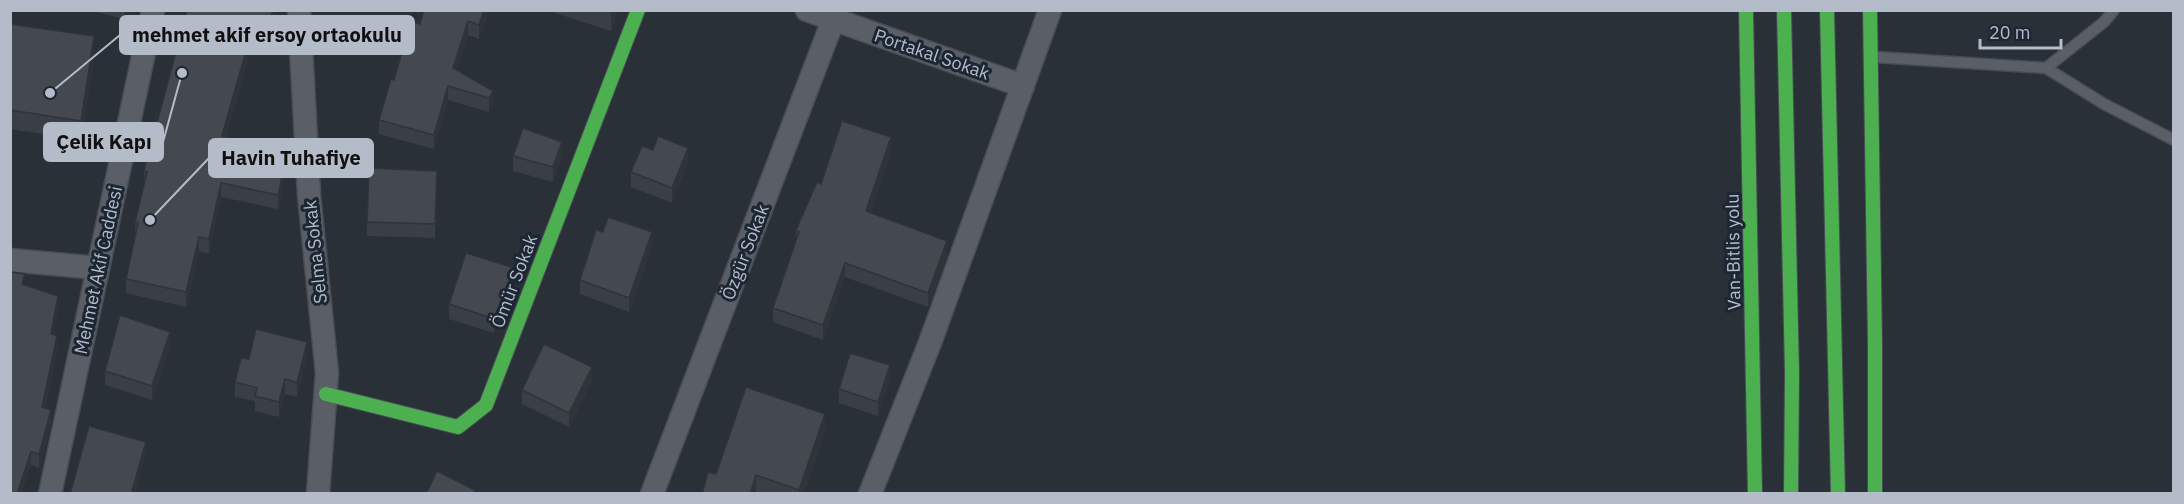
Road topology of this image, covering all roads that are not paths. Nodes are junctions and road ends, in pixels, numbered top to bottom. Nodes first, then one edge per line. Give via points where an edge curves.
1 (153, 10) edge
2 (299, 10) edge
3 (638, 10) edge
4 (807, 10) edge
5 (1050, 10) edge
6 (1746, 10) edge
7 (1785, 10) edge
8 (1827, 10) edge
9 (1870, 10) edge
10 (2114, 10) edge
11 (835, 15) edge
12 (1870, 57) junction
13 (2046, 68) junction
14 (1023, 86) junction
15 (2174, 140) edge
16 (10, 260) edge
17 (98, 268) junction
18 (326, 394) junction
19 (50, 494) edge
20 (318, 494) edge
21 (652, 494) edge
22 (870, 494) edge
23 (1755, 494) edge
24 (1791, 494) edge
25 (1838, 494) edge
26 (1875, 494) edge

1 - 17 street, Mehmet Akif Caddesi
2 - 18 street, Selma Sokak via 309,195
3 - 18 main road, Ömür Sokak via 486,405 458,427
4 - 11 street, Portakal Sokak
5 - 14 street
6 - 23 main road, Van-Bitlis yolu
7 - 24 main road
8 - 25 main road
9 - 12 main road
10 - 13 lane
11 - 14 street, Portakal Sokak
11 - 21 street, Özgür Sokak
12 - 13 lane
12 - 26 main road
13 - 15 lane
14 - 22 street via 931,340
16 - 17 street
17 - 19 street, Mehmet Akif Caddesi
18 - 20 street, Selma Sokak

